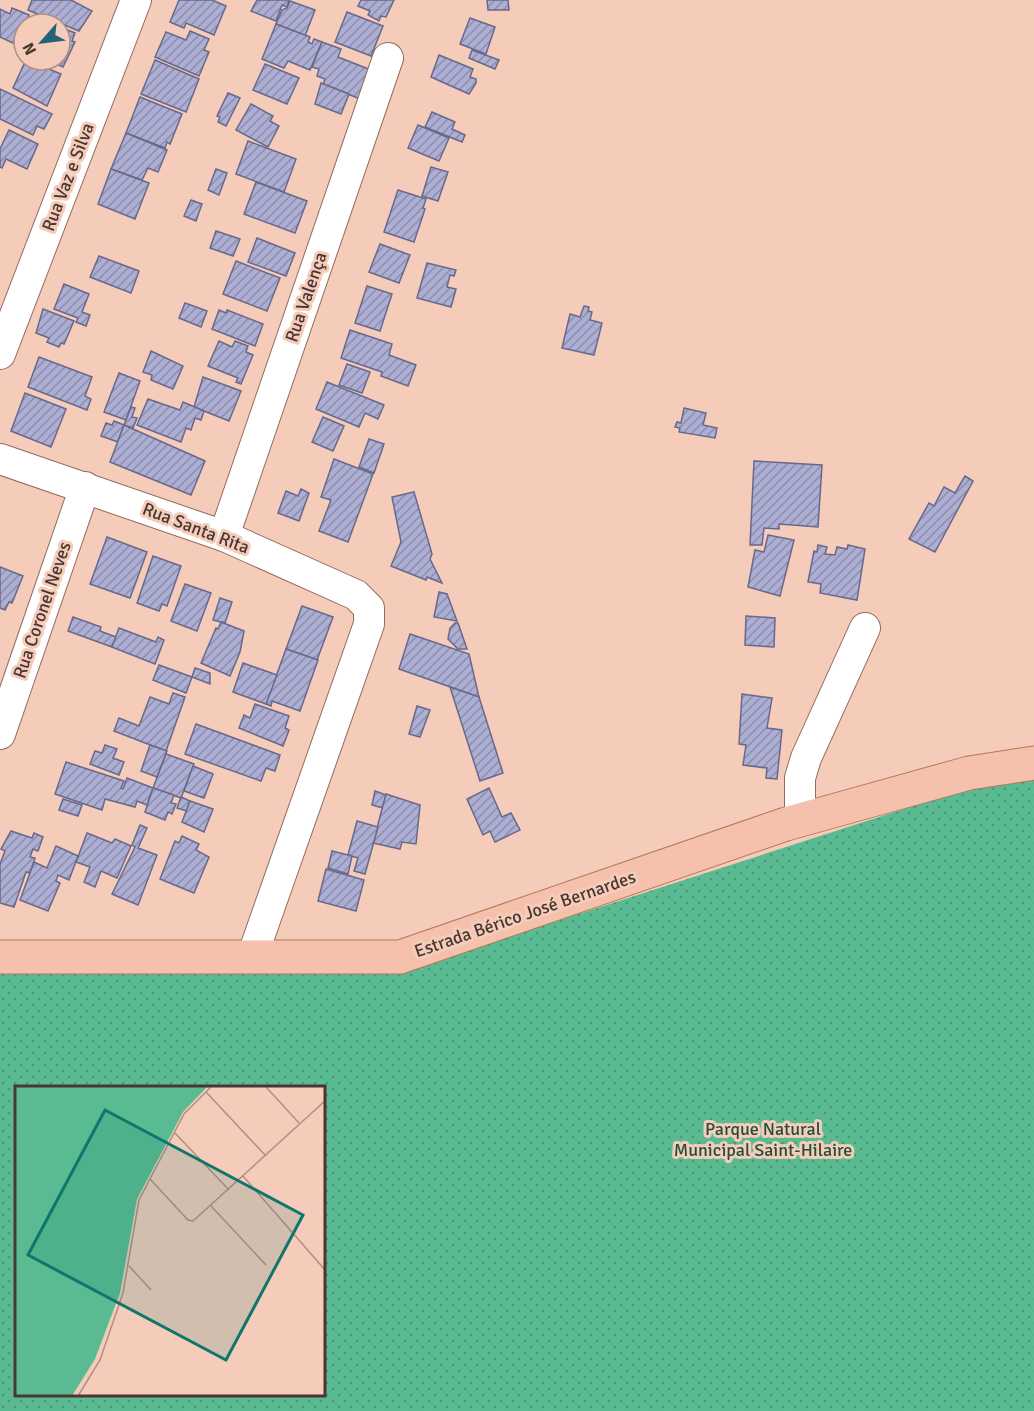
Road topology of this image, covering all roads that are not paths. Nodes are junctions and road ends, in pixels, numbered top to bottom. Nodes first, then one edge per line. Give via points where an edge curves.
1 (136, 0) edge
2 (388, 58) dead end
3 (0, 354) edge
4 (0, 459) edge
5 (85, 487) junction
6 (224, 536) junction
7 (865, 628) dead end
8 (0, 734) edge
9 (1034, 763) edge
10 (800, 820) junction
11 (0, 957) edge
12 (252, 957) junction

1 - 3 street, Rua Vaz e Silva
2 - 6 street, Rua Valença
4 - 5 street, Rua Santa Rita
5 - 6 street, Rua Santa Rita
5 - 8 street, Rua Coronel Neves
6 - 12 street, Rua Santa Rita via 356,595 369,608 369,624
7 - 10 street via 806,758 800,778
9 - 10 main road, Estrada Bérico José Bernardes via 969,773
10 - 12 main road, Estrada Bérico José Bernardes via 400,957
11 - 12 main road, Estrada Bérico José Bernardes

